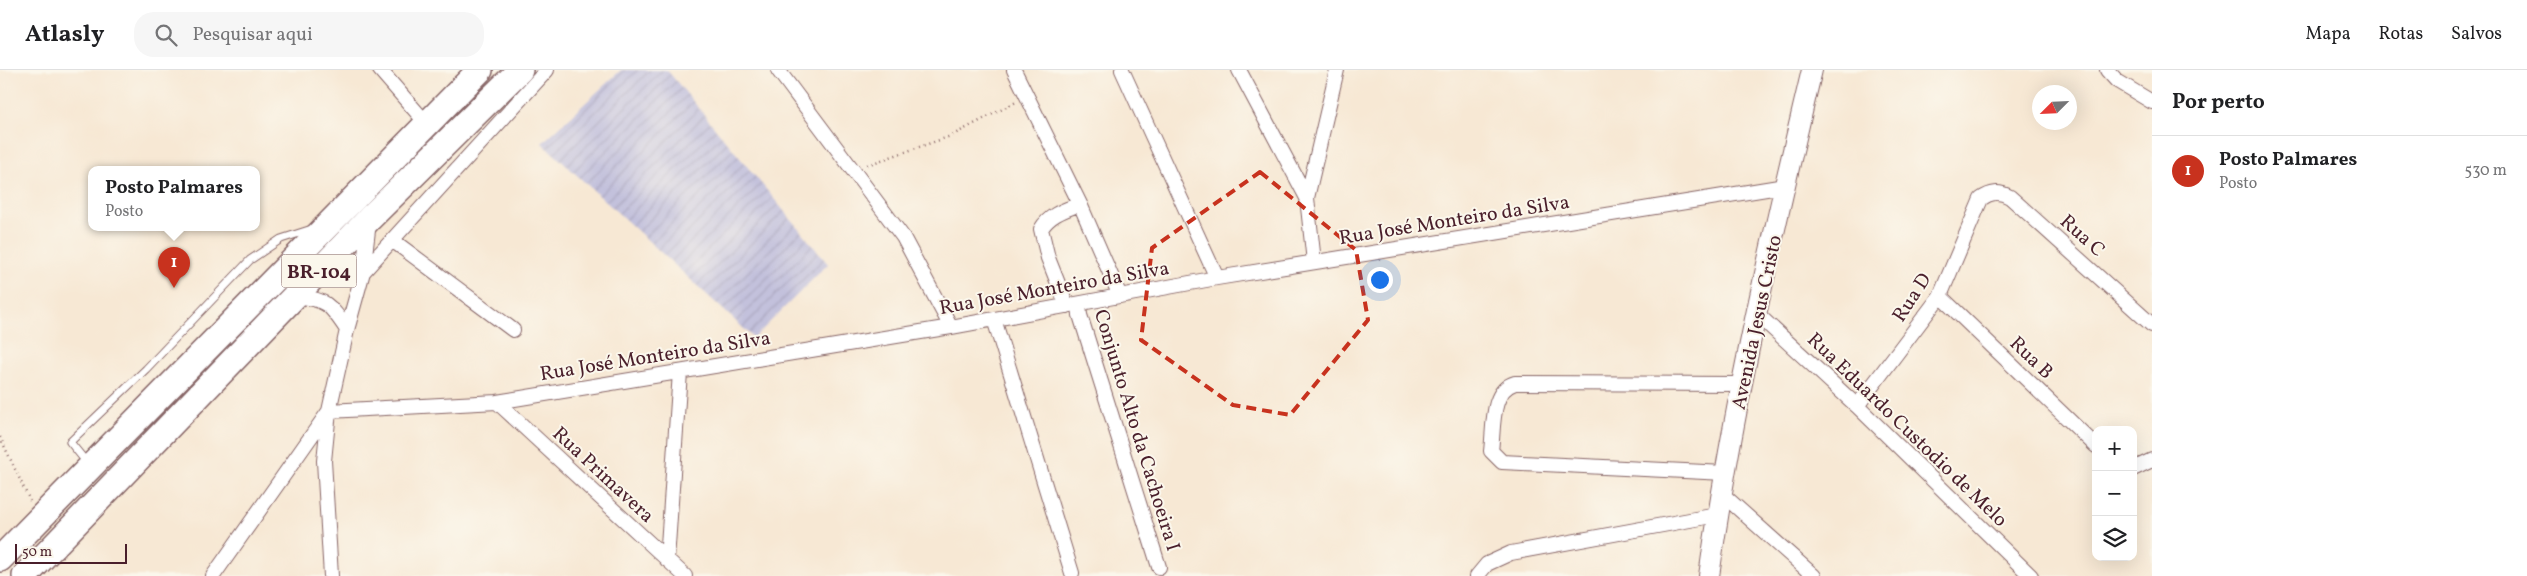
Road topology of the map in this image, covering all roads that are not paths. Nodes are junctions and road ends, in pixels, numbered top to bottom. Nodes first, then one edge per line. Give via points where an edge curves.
1 (380, 70) edge
2 (480, 70) edge
3 (520, 70) edge
4 (547, 70) edge
5 (1014, 70) edge
6 (1122, 70) edge
7 (1239, 70) edge
8 (1337, 70) edge
9 (1812, 70) edge
10 (2107, 70) edge
11 (782, 71) edge
12 (2152, 102) edge
13 (427, 124) junction
14 (1785, 186) junction
15 (1307, 198) junction
16 (1981, 199) joint
17 (1080, 204) junction
18 (370, 218) junction
19 (392, 240) junction
20 (1314, 262) junction
21 (363, 272) junction
22 (1217, 278) junction
23 (295, 296) junction
24 (1120, 296) junction
25 (1940, 296) junction
26 (1073, 305) junction
27 (1756, 313) junction
28 (994, 319) junction
29 (2152, 324) edge
30 (951, 327) junction
31 (347, 330) junction
32 (513, 330) dead end
33 (680, 372) junction
34 (1742, 384) junction
35 (497, 402) junction
36 (1857, 406) junction
37 (329, 411) junction
38 (2092, 442) edge
39 (2152, 460) edge
40 (2137, 467) edge
41 (1725, 473) junction
42 (1721, 493) junction
43 (1717, 515) junction
44 (0, 559) edge
45 (667, 560) junction
46 (1159, 567) dead end
47 (1072, 573) dead end
48 (25, 576) edge
49 (214, 576) edge
50 (331, 576) edge
51 (684, 576) edge
52 (1477, 576) edge
53 (1709, 576) edge
54 (1814, 576) edge
55 (2031, 576) edge

1 - 13 street
2 - 13 highway, BR-104
3 - 18 highway, BR-104
4 - 19 street
5 - 17 street
6 - 22 street
7 - 15 street
8 - 15 street
9 - 14 main road, Avenida Jesus Cristo
10 - 12 street via 2117,81
11 - 30 street via 903,237
13 - 44 highway, BR-104
14 - 20 street, Rua José Monteiro da Silva
14 - 27 main road, Avenida Jesus Cristo
15 - 20 street
16 - 25 street, Rua D
16 - 29 street, Rua C via 1989,194 2010,196
17 - 24 street
17 - 26 street, Conjunto Alto da Cachoeira I via 1055,214 1041,229 1048,258
18 - 21 street
18 - 23 highway, BR-104
19 - 21 street
19 - 32 street
20 - 22 street, Rua José Monteiro da Silva
21 - 31 street
22 - 24 street, Rua José Monteiro da Silva
23 - 31 street via 326,302
23 - 48 highway, BR-104
24 - 26 street, Rua José Monteiro da Silva
25 - 36 street, Rua D
25 - 38 street, Rua B
26 - 28 street, Rua José Monteiro da Silva
26 - 46 street, Conjunto Alto da Cachoeira I via 1080,315
27 - 34 main road, Avenida Jesus Cristo
27 - 36 street, Rua Eduardo Custodio de Melo
28 - 30 street, Rua José Monteiro da Silva
28 - 47 street
30 - 33 street, Rua José Monteiro da Silva
31 - 37 street
33 - 35 street, Rua José Monteiro da Silva
33 - 45 street
34 - 41 main road, Avenida Jesus Cristo
34 - 41 street via 1515,382 1505,386 1498,396 1491,451 1502,462
35 - 37 street, Rua José Monteiro da Silva
35 - 45 street, Rua Primavera
36 - 55 street, Rua Eduardo Custodio de Melo
37 - 49 street
37 - 50 street via 324,461
39 - 40 street
41 - 42 main road, Avenida Jesus Cristo
42 - 43 main road, Avenida Jesus Cristo
42 - 54 street
43 - 52 street via 1511,553 1487,564
43 - 53 main road, Avenida Jesus Cristo
45 - 51 street, Rua Primavera

